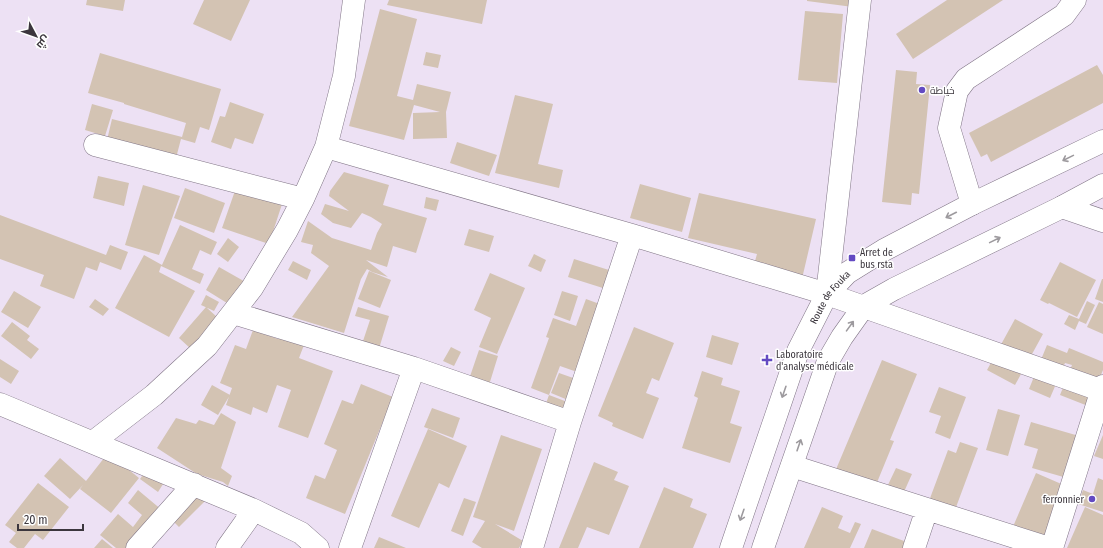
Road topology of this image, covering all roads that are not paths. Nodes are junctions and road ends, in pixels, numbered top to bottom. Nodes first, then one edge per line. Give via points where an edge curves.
1 (354, 0) edge
2 (860, 0) edge
3 (1074, 0) edge
4 (1103, 141) edge
5 (95, 145) dead end
6 (326, 147) junction
7 (1103, 185) edge
8 (303, 199) junction
9 (972, 204) junction
10 (1062, 207) junction
11 (1103, 221) edge
12 (632, 235) junction
13 (827, 294) junction
14 (864, 306) junction
15 (233, 312) junction
16 (414, 368) junction
17 (1102, 389) edge
18 (0, 404) edge
19 (570, 422) junction
20 (93, 442) junction
21 (792, 466) junction
22 (194, 484) junction
23 (927, 509) junction
24 (254, 510) junction
25 (137, 548) edge
26 (227, 548) edge
27 (318, 548) edge
28 (350, 548) edge
29 (532, 548) edge
30 (731, 548) edge
31 (763, 548) edge
32 (914, 548) edge
33 (1050, 548) edge

1 - 6 street via 344,76
2 - 13 street
3 - 9 street via 1064,15 966,79 957,91 949,128
4 -> 9 street, Route de Fouka
5 - 8 street
6 - 8 street
6 - 12 street
7 - 10 street
8 - 15 street via 252,288
9 -> 13 street, Route de Fouka via 884,250 847,273
10 - 11 street
14 -> 10 street
12 - 13 street
12 - 19 street
13 - 14 street
13 -> 30 street, Route de Fouka via 798,351
14 - 17 street
21 -> 14 street via 828,361
15 - 16 street
15 - 20 street via 207,346 154,395
16 - 19 street
16 - 28 street
17 - 33 street
18 - 20 street
19 - 29 street
20 - 22 street
21 - 23 street
21 - 31 street
22 - 24 street
22 - 25 street
23 - 32 street
23 - 33 street
24 - 26 street
24 - 27 street via 301,533

